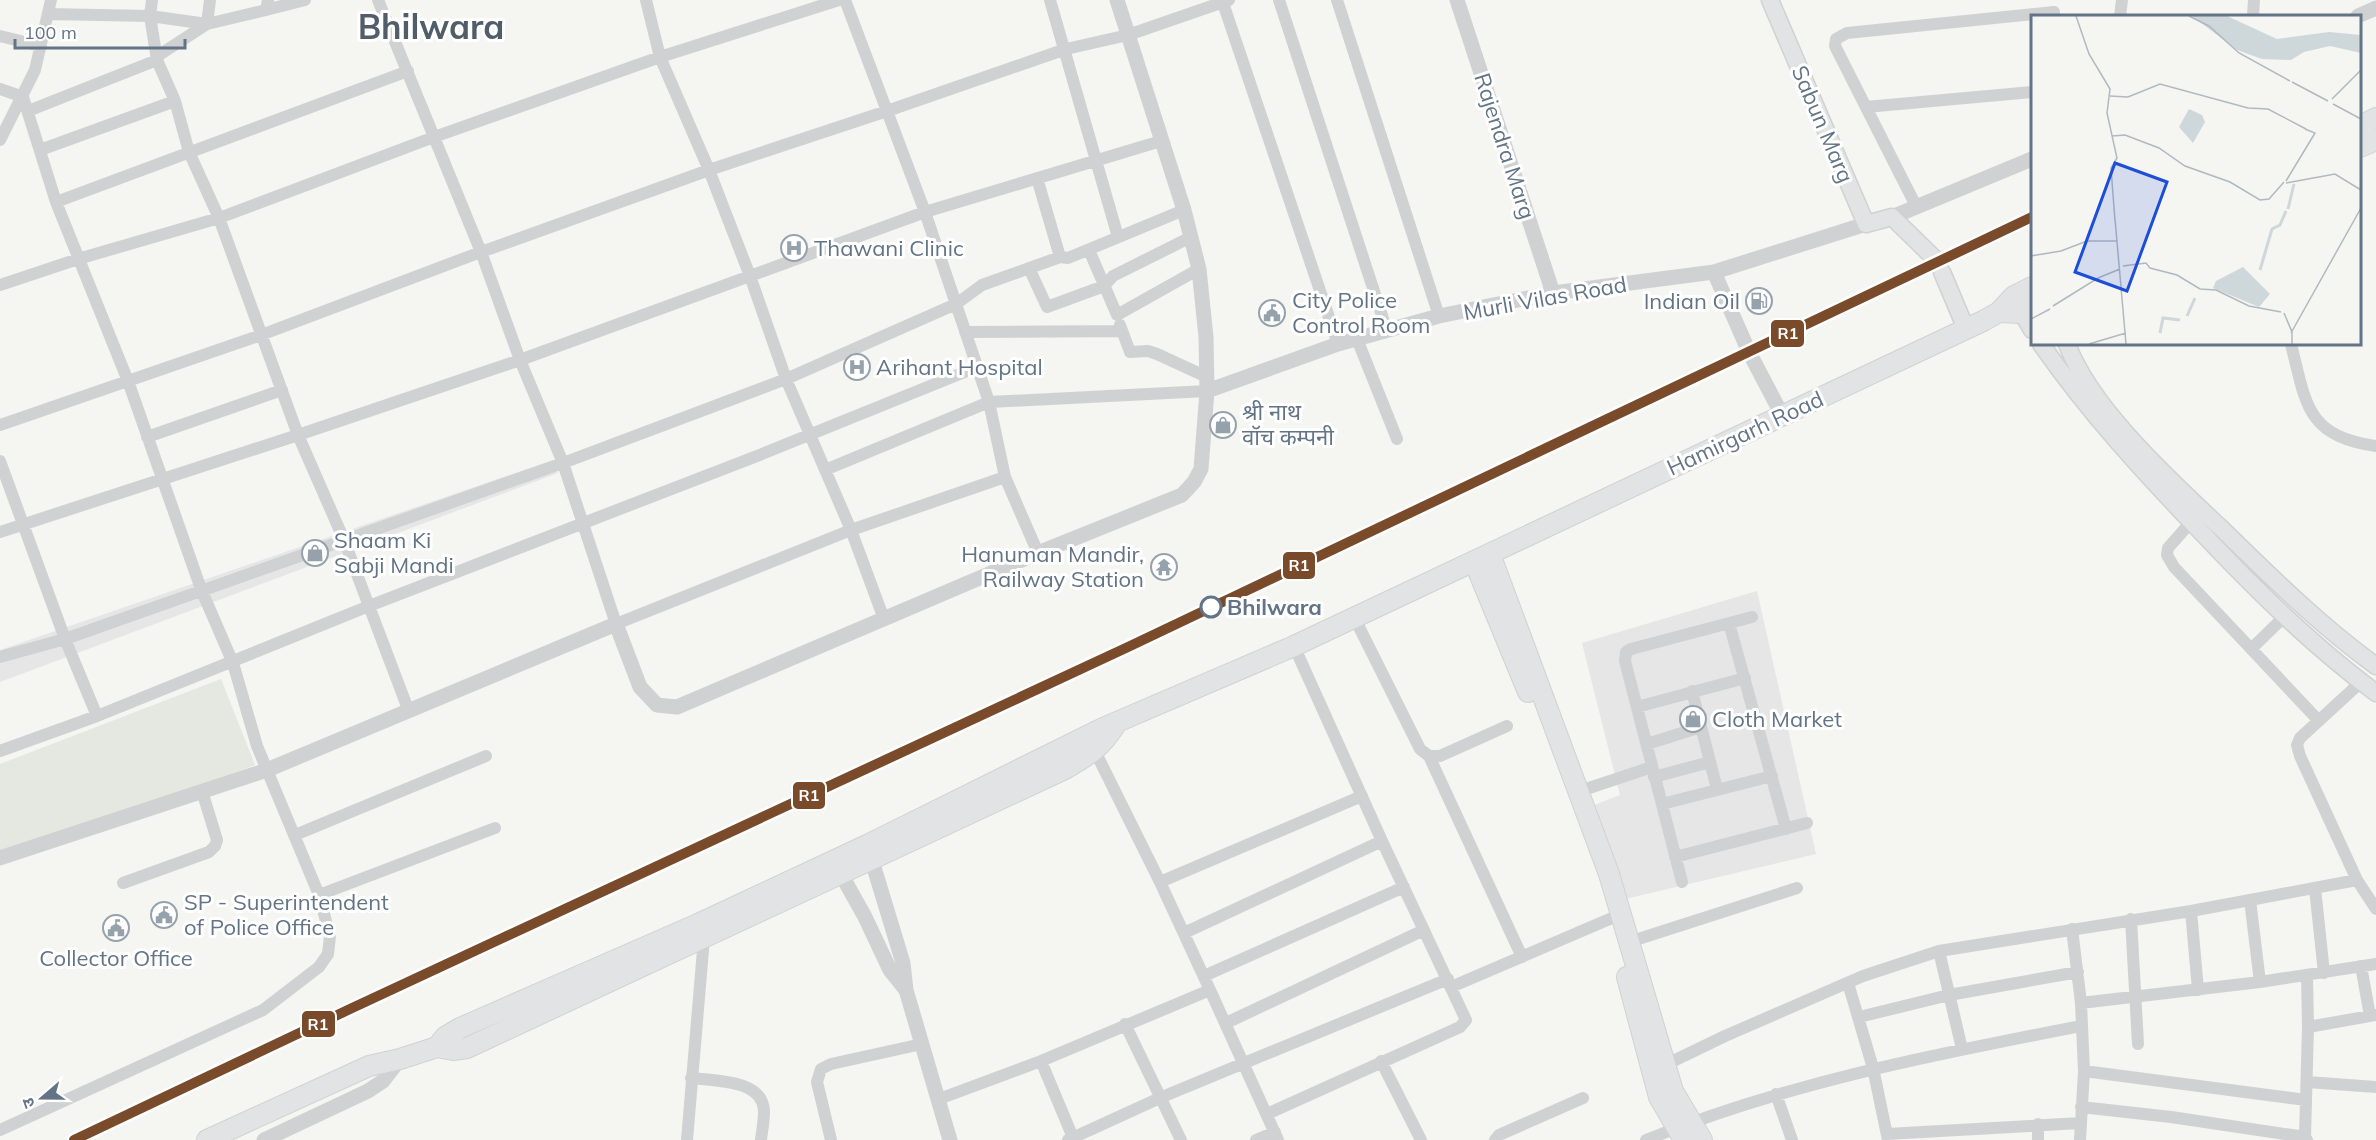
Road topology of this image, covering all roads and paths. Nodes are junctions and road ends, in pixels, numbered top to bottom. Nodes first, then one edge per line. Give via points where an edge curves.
1 (51, 0) edge
2 (152, 0) edge
3 (210, 0) edge
4 (305, 0) edge
5 (378, 0) edge
6 (646, 0) edge
7 (838, 0) edge
8 (845, 0) edge
9 (1050, 0) edge
10 (1117, 0) edge
11 (1279, 0) edge
12 (1337, 0) edge
13 (1770, 0) edge
14 (2122, 0) edge
15 (2254, 0) edge
16 (1225, 1) edge
17 (1461, 1) edge
18 (267, 5) edge
19 (2376, 8) edge
20 (2054, 10) edge
21 (48, 14) junction
22 (2120, 15) edge
23 (2253, 15) edge
24 (2360, 15) edge
25 (150, 16) junction
26 (207, 24) junction
27 (1128, 34) junction
28 (0, 36) edge
29 (41, 46) junction
30 (1066, 50) junction
31 (660, 57) junction
32 (157, 60) junction
33 (408, 71) junction
34 (0, 89) edge
35 (2031, 92) edge
36 (23, 96) junction
37 (174, 101) junction
38 (1866, 107) junction
39 (28, 111) junction
40 (887, 111) junction
41 (2376, 118) edge
42 (2361, 126) edge
43 (434, 137) junction
44 (0, 140) edge
45 (2376, 140) edge
46 (1161, 141) junction
47 (2361, 147) edge
48 (40, 150) junction
49 (189, 152) junction
50 (1097, 159) junction
51 (2031, 159) edge
52 (710, 171) junction
53 (1037, 178) junction
54 (56, 202) junction
55 (1917, 208) junction
56 (1184, 210) junction
57 (925, 212) junction
58 (219, 218) junction
59 (1892, 218) junction
60 (1866, 224) junction
61 (1118, 237) junction
62 (1191, 237) junction
63 (1089, 250) junction
64 (481, 252) junction
65 (1060, 256) junction
66 (78, 259) junction
67 (1029, 268) junction
68 (1199, 269) junction
69 (1714, 272) junction
70 (750, 276) junction
71 (0, 285) edge
72 (1104, 286) junction
73 (2031, 289) edge
74 (1553, 293) junction
75 (956, 304) junction
76 (2022, 306) edge
77 (1117, 315) junction
78 (1439, 316) junction
79 (2031, 328) edge
80 (1966, 329) junction
81 (1122, 330) junction
82 (1387, 331) junction
83 (965, 332) junction
84 (261, 335) junction
85 (1357, 339) junction
86 (1338, 344) junction
87 (2042, 345) edge
88 (2067, 345) edge
89 (2291, 345) edge
90 (520, 360) junction
91 (977, 367) junction
92 (786, 379) junction
93 (128, 381) junction
94 (1207, 384) junction
95 (282, 390) junction
96 (989, 402) junction
97 (1782, 415) junction
98 (0, 425) edge
99 (809, 434) junction
100 (298, 435) junction
101 (147, 437) junction
102 (1397, 439) dead end
103 (2376, 446) edge
104 (0, 462) edge
105 (563, 463) junction
106 (825, 470) junction
107 (1005, 477) junction
108 (161, 478) junction
109 (2191, 522) junction
110 (24, 524) junction
111 (583, 524) junction
112 (851, 530) junction
113 (0, 532) edge
114 (344, 540) junction
115 (1038, 553) junction
116 (1482, 557) junction
117 (201, 590) junction
118 (369, 606) junction
119 (1354, 617) junction
120 (1752, 617) dead end
121 (2284, 617) junction
122 (884, 619) junction
123 (1729, 623) junction
124 (616, 624) junction
125 (65, 639) junction
126 (1294, 646) junction
127 (2251, 649) junction
128 (0, 657) edge
129 (233, 663) junction
130 (2376, 666) edge
131 (1745, 678) junction
132 (2361, 682) junction
133 (1692, 691) junction
134 (2376, 693) edge
135 (1637, 707) junction
136 (408, 709) junction
137 (97, 716) junction
138 (2319, 721) junction
139 (1507, 726) dead end
140 (1701, 728) junction
141 (1091, 744) junction
142 (1647, 744) junction
143 (0, 751) edge
144 (486, 756) dead end
145 (1429, 756) junction
146 (1710, 762) junction
147 (267, 770) junction
148 (1653, 772) junction
149 (1772, 776) junction
150 (1717, 789) junction
151 (202, 791) junction
152 (1580, 791) junction
153 (1362, 796) junction
154 (1662, 804) junction
155 (1807, 824) dead end
156 (495, 828) dead end
157 (1786, 829) junction
158 (295, 835) junction
159 (1382, 841) junction
160 (869, 852) junction
161 (1675, 857) junction
162 (0, 858) edge
163 (837, 867) junction
164 (2357, 880) junction
165 (1160, 882) junction
166 (1682, 882) dead end
167 (123, 883) dead end
168 (1404, 887) junction
169 (1797, 888) dead end
170 (2315, 888) junction
171 (319, 896) junction
172 (2250, 900) junction
173 (2376, 909) edge
174 (2191, 911) junction
175 (1612, 918) junction
176 (2131, 919) junction
177 (2072, 929) junction
178 (1424, 930) junction
179 (1184, 933) junction
180 (704, 938) junction
181 (1629, 942) junction
182 (1939, 951) junction
183 (1522, 957) junction
184 (2376, 964) edge
185 (2361, 966) junction
186 (2078, 972) junction
187 (2324, 973) junction
188 (2307, 975) junction
189 (1204, 976) junction
190 (2260, 982) junction
191 (1450, 983) junction
192 (1848, 983) junction
193 (906, 990) junction
194 (1210, 990) junction
195 (2198, 990) junction
196 (1949, 995) junction
197 (2135, 997) junction
198 (2081, 1003) junction
199 (2373, 1016) edge
200 (1859, 1017) junction
201 (1226, 1023) junction
202 (1125, 1024) junction
203 (2081, 1026) junction
204 (2308, 1027) junction
205 (922, 1044) junction
206 (2138, 1044) dead end
207 (437, 1047) junction
208 (1962, 1049) junction
209 (400, 1059) junction
210 (1041, 1061) junction
211 (1381, 1061) junction
212 (1244, 1064) junction
213 (1665, 1065) junction
214 (1873, 1068) junction
215 (2084, 1071) junction
216 (691, 1078) junction
217 (2307, 1082) junction
218 (2376, 1087) edge
219 (1776, 1094) junction
220 (1162, 1097) junction
221 (1583, 1098) dead end
222 (939, 1099) junction
223 (2306, 1100) junction
224 (2081, 1107) junction
225 (1267, 1114) junction
226 (2081, 1123) junction
227 (2038, 1124) junction
228 (0, 1130) edge
229 (1683, 1130) edge
230 (1276, 1136) edge
231 (1888, 1137) edge
232 (2306, 1138) edge
233 (1071, 1139) edge
234 (207, 1140) edge
235 (264, 1140) edge
236 (687, 1140) edge
237 (761, 1140) edge
238 (831, 1140) edge
239 (950, 1140) edge
240 (1181, 1140) edge
241 (1257, 1140) edge
242 (1421, 1140) edge
243 (1495, 1140) edge
244 (1646, 1140) edge
245 (1702, 1140) edge
246 (1792, 1140) edge
247 (2038, 1140) edge
248 (2080, 1140) edge

1 - 21 street
2 - 25 street
3 - 26 street
4 - 18 street
5 - 33 street
6 - 31 street
7 - 31 street
8 - 40 street
9 - 30 street
10 - 27 street
11 - 82 street
12 - 78 street
13 - 60 main road, Sabun Marg
14 - 22 street
15 - 23 street
16 - 27 street
16 - 86 street
17 - 74 street, Rajendra Marg
18 - 26 street
19 - 24 street
20 - 38 street via 1841,36 1835,46
21 - 25 street
21 - 29 street
25 - 26 street
25 - 32 street
26 - 32 street
27 - 30 street
27 - 46 street
28 - 29 street
29 - 36 street
30 - 40 street
30 - 50 street
31 - 43 street
31 - 52 street
32 - 37 street
32 - 39 street
33 - 43 street
33 - 49 street
34 - 36 street
35 - 38 street
36 - 39 street
36 - 44 street
37 - 48 street
37 - 49 street
38 - 55 street
39 - 48 street
40 - 52 street
40 - 57 street
41 - 42 main road
43 - 58 street
43 - 64 street
45 - 47 main road
46 - 50 street
46 - 56 street
48 - 54 street
49 - 54 street
49 - 58 street
50 - 53 street
50 - 61 street
51 - 55 street
52 - 64 street
52 - 70 street
53 - 57 street
53 - 65 street
54 - 66 street
55 - 59 street
56 - 61 street
56 - 62 street
57 - 70 street
57 - 75 street
58 - 66 street
58 - 84 street
59 - 60 main road
59 - 80 main road via 1938,265
60 - 69 street, Murli Vilas Road
61 - 63 street
62 - 68 street
62 - 72 street via 1113,276
63 - 65 street via 1068,258
63 - 72 street
64 - 84 street
64 - 90 street
65 - 67 street
66 - 71 street
66 - 93 street
67 - 72 street via 1047,307
67 - 75 street via 982,285
68 - 77 street
68 - 94 street
69 - 74 street, Murli Vilas Road
69 - 97 street
70 - 90 street
70 - 92 street
72 - 77 street
73 - 76 main road, Hamirgarh Road
74 - 78 street, Murli Vilas Road
75 - 83 street
75 - 92 street
76 - 79 main road
76 - 80 main road, Hamirgarh Road via 1999,312
77 - 81 street
78 - 82 street, Murli Vilas Road
80 - 97 main road, Hamirgarh Road
81 - 83 street
81 - 94 street via 1130,352 1157,354
82 - 85 street, Murli Vilas Road
83 - 91 street
84 - 93 street
84 - 95 street
85 - 86 street, Murli Vilas Road
85 - 102 street
86 - 94 street, Murli Vilas Road
87 - 109 main road via 2139,468
88 - 130 main road via 2073,361 2113,418 2178,487 2282,587
89 - 103 street via 2313,416 2328,431 2352,442
90 - 100 street
90 - 105 street
91 - 96 street
91 - 99 street
92 - 99 street
92 - 105 street
93 - 98 street
93 - 101 street
94 - 96 street
94 - 115 street via 1201,469 1182,495
95 - 100 street
95 - 101 street
96 - 106 street
96 - 107 street
97 - 116 main road, Hamirgarh Road
99 - 106 street
99 - 111 street
100 - 108 street
100 - 114 street
101 - 108 street
104 - 110 street
105 - 111 street
105 - 114 street
106 - 112 street
107 - 112 street
107 - 115 street
108 - 110 street
108 - 117 street
109 - 121 main road
109 - 127 street via 2168,548 2167,555
110 - 113 street
110 - 125 street
111 - 118 street
111 - 124 street
112 - 122 street
112 - 124 street
114 - 117 street
114 - 118 street
115 - 122 street
116 - 119 main road, Hamirgarh Road
116 - 152 main road
116 - 175 main road via 1602,877
117 - 125 street
117 - 129 street
118 - 129 street
118 - 136 street
119 - 126 main road, Hamirgarh Road
119 - 145 street via 1420,749
120 - 123 street
121 - 127 street
121 - 132 main road
122 - 124 street via 676,707 657,705 640,687
123 - 131 street
123 - 135 street via 1626,652 1624,661
124 - 136 street
125 - 128 street
125 - 137 street
126 - 141 main road, Hamirgarh Road via 1116,724 1107,739
126 - 153 street
127 - 138 street
129 - 137 street
129 - 147 street
131 - 133 street
131 - 149 street
132 - 134 main road
132 - 138 street
133 - 135 street
133 - 140 street
135 - 142 street
136 - 147 street
137 - 143 street
138 - 164 street via 2297,745
139 - 145 street via 1440,756
140 - 142 street
140 - 146 street
141 - 160 main road via 1065,769
141 - 165 street
142 - 148 street
144 - 158 street
145 - 183 street
146 - 148 street
146 - 150 street
147 - 151 street
147 - 158 street
148 - 152 street
148 - 154 street
149 - 150 street
149 - 157 street
150 - 154 street
151 - 162 street
151 - 167 street via 216,846
152 - 181 main road
153 - 159 street
153 - 165 street
154 - 161 street
155 - 157 street
156 - 171 street
157 - 161 street
158 - 171 street
159 - 168 street
159 - 179 street
160 - 163 main road
160 - 193 street via 903,963
161 - 166 street
163 - 180 main road
163 - 193 street via 890,970
163 - 207 main road via 460,1028
164 - 170 street
164 - 173 street
165 - 179 street
168 - 178 street
168 - 189 street
169 - 181 street
170 - 172 street
170 - 187 street
171 - 228 street via 330,936 328,954 319,967 263,1010
172 - 174 street
172 - 190 street
174 - 176 street
174 - 195 street
175 - 183 street
175 - 229 main road via 1656,1087
176 - 177 street
176 - 197 street
177 - 182 street
177 - 186 street
178 - 191 street
178 - 201 street
179 - 189 street
180 - 207 main road via 467,1048
180 - 216 street
181 - 213 main road
182 - 192 street
182 - 196 street
183 - 191 street
184 - 185 street
185 - 187 street
185 - 199 street
186 - 196 street
186 - 198 street
187 - 188 street
188 - 190 street
188 - 204 street
189 - 194 street
190 - 195 street
191 - 211 street via 1466,1020 1460,1028
191 - 212 street
192 - 200 street
192 - 213 street
193 - 205 street
194 - 201 street
194 - 202 street
195 - 197 street
196 - 200 street
196 - 208 street
197 - 198 street
197 - 206 street
198 - 203 street
199 - 204 street
200 - 214 street
201 - 212 street
202 - 210 street
202 - 220 street
203 - 208 street
203 - 215 street
204 - 217 street
205 - 222 street
205 - 238 street via 831,1064 821,1070 817,1082
207 - 209 main road
208 - 214 street
209 - 234 main road via 346,1074
209 - 235 street via 383,1081 368,1091
210 - 222 street
210 - 233 street
211 - 225 street
211 - 242 street
212 - 220 street
212 - 225 street
213 - 229 main road
214 - 219 street
214 - 231 street
215 - 223 street
215 - 224 street
216 - 236 street
216 - 237 street via 748,1086 758,1095 764,1110
217 - 218 street
217 - 223 street
219 - 229 street
219 - 246 street
220 - 233 street
220 - 240 street
221 - 243 street
222 - 239 street
223 - 232 street
224 - 226 street
224 - 232 street
225 - 230 street
226 - 227 street
226 - 248 street
227 - 231 street
227 - 247 street
229 - 244 street
229 - 245 main road
230 - 241 street

